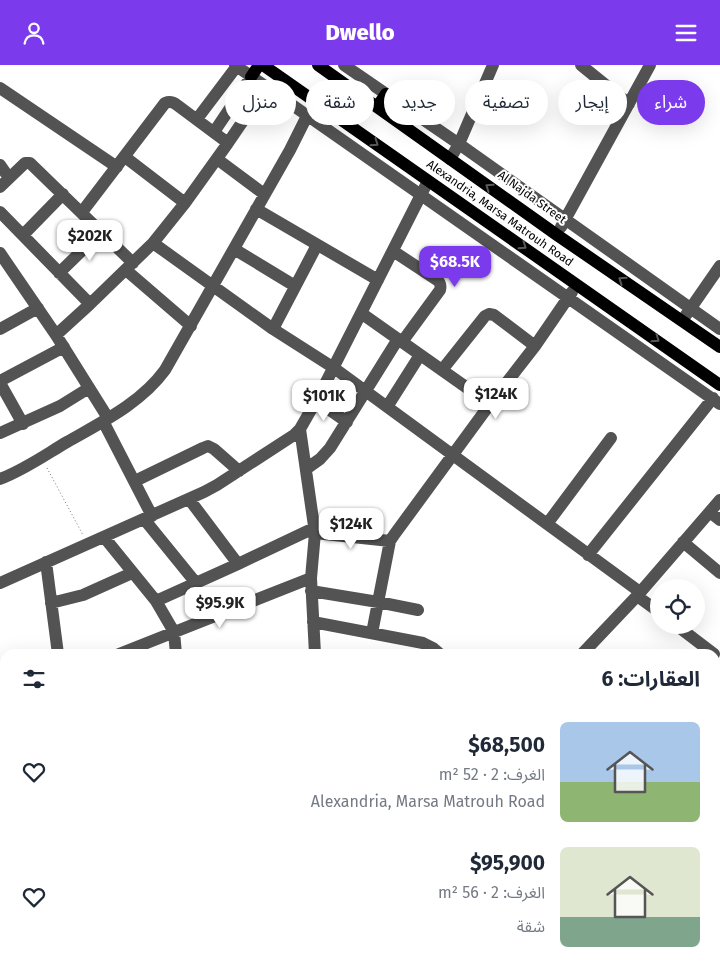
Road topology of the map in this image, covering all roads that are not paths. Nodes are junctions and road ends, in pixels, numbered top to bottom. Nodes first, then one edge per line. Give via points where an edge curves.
1 (259, 65) edge
2 (263, 65) edge
3 (318, 65) edge
4 (344, 65) edge
5 (493, 65) edge
6 (581, 65) edge
7 (650, 65) edge
8 (236, 66) edge
9 (336, 70) edge
10 (252, 77) junction
11 (256, 80) edge
12 (2, 92) edge
13 (384, 93) edge
14 (384, 97) edge
15 (629, 104) junction
16 (377, 107) junction
17 (306, 118) edge
18 (197, 119) junction
19 (240, 125) edge
20 (320, 125) edge
21 (431, 125) edge
22 (214, 132) junction
23 (228, 143) junction
24 (459, 144) junction
25 (216, 159) junction
26 (450, 159) junction
27 (121, 162) junction
28 (0, 165) edge
29 (428, 181) junction
30 (5, 183) edge
31 (63, 194) junction
32 (264, 194) junction
33 (422, 196) junction
34 (185, 203) junction
35 (256, 209) junction
36 (0, 212) edge
37 (82, 212) junction
38 (565, 220) junction
39 (101, 232) junction
40 (23, 235) junction
41 (557, 235) junction
42 (153, 243) junction
43 (317, 245) junction
44 (234, 249) junction
45 (393, 251) junction
46 (0, 253) edge
47 (130, 266) junction
48 (720, 266) edge
49 (5, 269) edge
50 (59, 273) junction
51 (378, 280) junction
52 (578, 284) junction
53 (295, 286) junction
54 (213, 287) junction
55 (568, 298) junction
56 (90, 304) junction
57 (38, 308) junction
58 (690, 309) junction
59 (361, 313) junction
60 (682, 321) junction
61 (191, 326) junction
62 (0, 329) edge
63 (273, 329) junction
64 (720, 329) edge
65 (56, 335) junction
66 (400, 341) junction
67 (535, 346) junction
68 (64, 347) junction
69 (720, 347) edge
70 (420, 355) junction
71 (334, 368) junction
72 (442, 371) junction
73 (0, 382) edge
74 (720, 385) edge
75 (89, 389) junction
76 (366, 392) junction
77 (317, 401) junction
78 (716, 401) edge
79 (490, 404) junction
80 (387, 407) junction
81 (106, 419) junction
82 (347, 422) junction
83 (23, 424) junction
84 (300, 429) junction
85 (0, 433) edge
86 (611, 438) dead end
87 (452, 455) junction
88 (306, 469) junction
89 (239, 471) junction
90 (0, 479) edge
91 (135, 481) junction
92 (189, 499) junction
93 (720, 500) edge
94 (715, 516) edge
95 (148, 518) junction
96 (547, 524) junction
97 (315, 530) junction
98 (104, 537) junction
99 (390, 541) junction
100 (683, 542) junction
101 (588, 555) junction
102 (46, 562) junction
103 (238, 564) junction
104 (132, 573) junction
105 (720, 573) edge
106 (1, 581) edge
107 (196, 583) junction
108 (311, 584) junction
109 (639, 594) junction
110 (156, 601) junction
111 (378, 602) junction
112 (51, 603) junction
113 (650, 604) edge
114 (418, 610) dead end
115 (313, 622) junction
116 (174, 632) junction
117 (372, 633) junction
118 (686, 634) edge
119 (418, 648) edge
120 (57, 649) edge
121 (132, 649) edge
122 (176, 649) edge
123 (315, 649) edge
124 (433, 649) edge
125 (587, 649) edge
126 (704, 649) edge

1 - 10 main road
2 -> 29 main road, Alexandria, Marsa Matrouh Road
3 - 9 main road, Alexandria, Marsa Matrouh Road
4 - 13 street, Al Najda Street
5 - 24 street
6 - 15 street
7 - 15 street
8 - 10 street
8 - 18 street
9 - 16 main road, Alexandria, Marsa Matrouh Road
10 - 11 street
10 - 22 street
12 - 27 street
14 - 16 main road
15 - 38 street
16 - 26 main road, Alexandria, Marsa Matrouh Road
17 - 32 street
18 - 22 street
18 - 27 street via 173,102 165,103
19 - 23 street
20 - 33 street
21 - 24 street, Al Najda Street
22 - 23 street
23 - 25 street
24 - 26 street
24 - 38 street, Al Najda Street
25 - 32 street
25 - 34 street
41 -> 26 main road, Alexandria, Marsa Matrouh Road
27 - 34 street
27 - 37 street
28 - 30 street
29 - 33 street
29 -> 52 main road, Alexandria, Marsa Matrouh Road
30 - 31 street via 25,163 30,163
31 - 37 street
31 - 40 street
32 - 35 street
33 - 45 street
33 - 55 street
34 - 42 street
35 - 43 street
35 - 44 street
36 - 40 street
37 - 39 street
38 - 41 street
38 - 58 street, Al Najda Street
39 - 47 street
39 - 50 street
40 - 50 street
60 -> 41 main road, Alexandria, Marsa Matrouh Road
42 - 47 street
42 - 54 street
43 - 51 street
43 - 53 street
44 - 53 street
44 - 54 street
45 - 51 street
45 - 66 street via 437,280 441,287
46 - 49 street
47 - 56 street
47 - 61 street
48 - 58 street
49 - 57 street
50 - 56 street
51 - 59 street
52 - 55 street
52 -> 74 main road, Alexandria, Marsa Matrouh Road
53 - 63 street
54 - 61 street
54 - 63 street
55 - 67 street
55 - 78 street
56 - 65 street
57 - 62 street
57 - 65 street
58 - 60 street
58 - 64 street, Al Najda Street
59 - 66 street
59 - 71 street
60 - 69 main road, Alexandria, Marsa Matrouh Road
61 - 81 street via 158,380
63 - 71 street
65 - 68 street
66 - 70 street
66 - 76 street
67 - 72 street via 489,314
67 - 79 street
68 - 73 street
68 - 75 street
70 - 72 street
70 - 80 street
71 - 76 street
71 - 77 street
72 - 79 street
73 - 83 street
75 - 81 street
75 - 83 street
76 - 80 street
76 - 82 street
77 - 82 street
77 - 84 street
78 - 101 street
79 - 87 street
80 - 87 street
81 - 90 street
81 - 91 street
82 - 88 street via 326,454
83 - 85 street
84 - 88 street
84 - 89 street
86 - 96 street
87 - 96 street
87 - 99 street
88 - 97 street
89 - 91 street via 208,446
89 - 92 street
91 - 95 street
92 - 95 street
92 - 103 street
93 - 94 street
94 - 100 street
95 - 98 street
95 - 107 street
96 - 101 street
97 - 99 street
97 - 103 street
97 - 108 street
98 - 102 street
98 - 104 street
99 - 111 street
100 - 105 street
100 - 109 street
101 - 109 street
102 - 106 street
102 - 112 street
103 - 107 street
104 - 110 street
104 - 112 street via 83,595
107 - 110 street
108 - 111 street
108 - 115 street
108 - 116 street
109 - 113 street
109 - 125 street
110 - 116 street
111 - 114 street
111 - 117 street
112 - 120 street
115 - 117 street
115 - 123 street
116 - 121 street
116 - 122 street
117 - 119 street
118 - 126 street
119 - 124 street via 428,645

